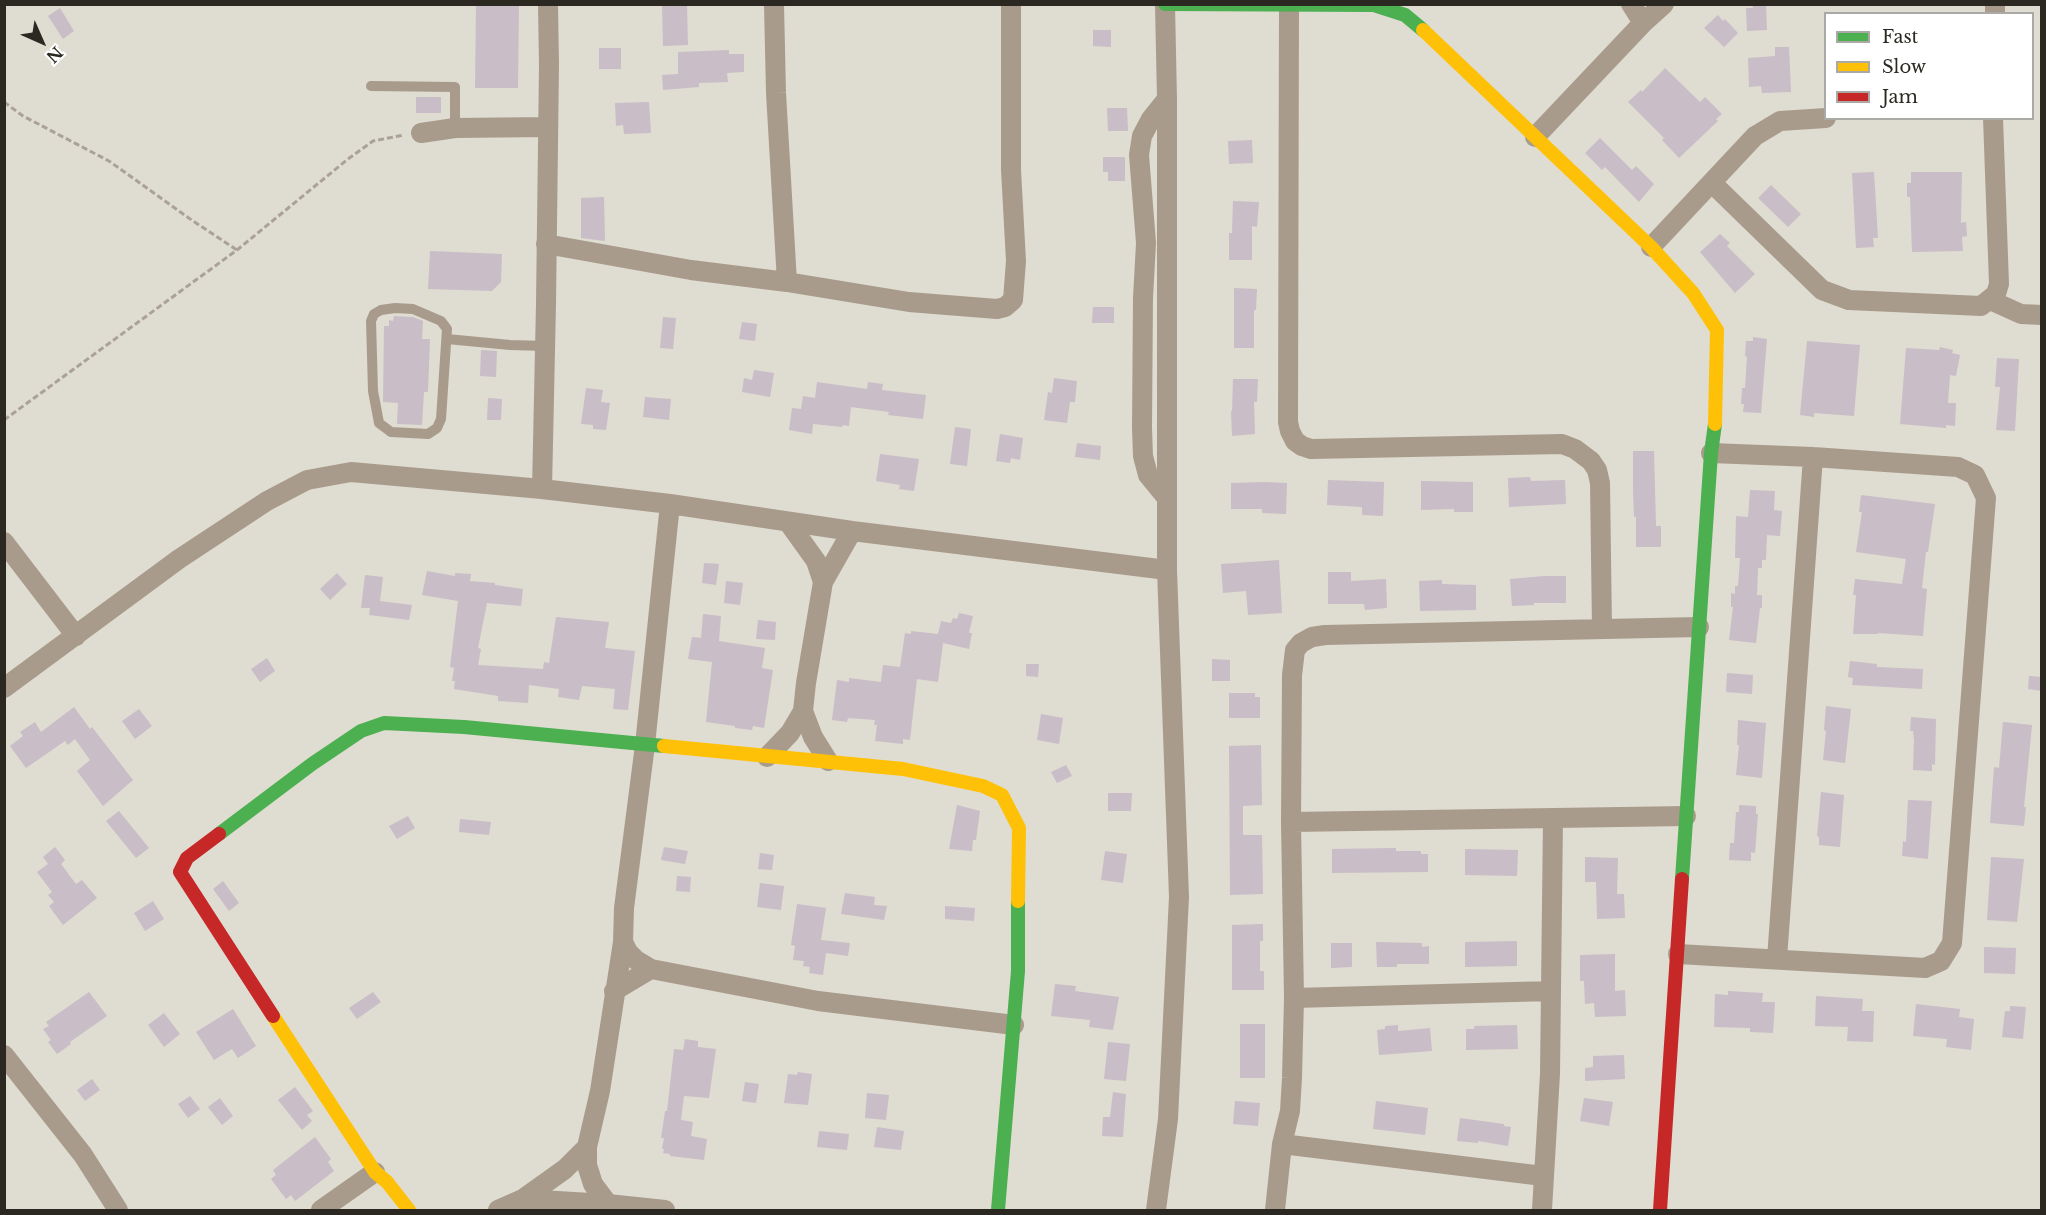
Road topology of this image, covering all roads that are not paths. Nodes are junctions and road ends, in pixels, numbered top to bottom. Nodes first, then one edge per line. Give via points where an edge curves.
1 (548, 4) edge
2 (774, 4) edge
3 (1011, 4) edge
4 (1631, 4) edge
5 (1664, 4) edge
6 (1166, 5) edge
7 (1289, 6) edge
8 (1643, 23) junction
9 (370, 87) dead end
10 (1167, 99) junction
11 (1824, 118) edge
12 (1993, 120) edge
13 (547, 127) junction
14 (455, 128) junction
15 (421, 133) road end
16 (1535, 137) junction
17 (1712, 183) junction
18 (546, 244) junction
19 (1651, 248) junction
20 (787, 282) junction
21 (1990, 300) junction
22 (2042, 315) edge
23 (447, 339) junction
24 (546, 346) junction
25 (1143, 356) junction
26 (1167, 357) junction
27 (1711, 453) junction
28 (1813, 457) junction
29 (542, 489) junction
30 (1167, 497) junction
31 (670, 504) junction
32 (788, 522) junction
33 (852, 531) junction
34 (4, 542) edge
35 (1167, 570) junction
36 (822, 582) junction
37 (1699, 627) junction
38 (1602, 628) junction
39 (76, 636) junction
40 (4, 688) edge
41 (803, 711) junction
42 (645, 745) junction
43 (767, 758) junction
44 (828, 761) junction
45 (1686, 816) junction
46 (1553, 818) junction
47 (1291, 822) junction
48 (623, 942) junction
49 (1677, 954) junction
50 (1777, 959) junction
51 (651, 969) junction
52 (614, 991) junction
53 (1551, 992) junction
54 (1294, 998) junction
55 (1014, 1025) junction
56 (4, 1055) edge
57 (1282, 1144) junction
58 (587, 1147) junction
59 (375, 1173) junction
60 (1543, 1176) junction
61 (523, 1199) junction
62 (608, 1204) junction
63 (118, 1210) edge
64 (321, 1210) edge
65 (409, 1210) edge
66 (498, 1210) edge
67 (665, 1210) edge
68 (998, 1210) edge
69 (1156, 1210) edge
70 (1275, 1210) edge
71 (1542, 1210) edge
72 (1660, 1210) edge

1 - 13 street
2 - 20 street
3 - 20 street via 1011,170 1016,261 1013,300 997,309 909,302
4 - 8 street
5 - 8 street
6 - 7 street
6 - 10 street
7 - 16 street via 1374,5 1405,15
7 - 38 street via 1288,422 1295,441 1311,449 1562,444 1575,448 1591,461 1600,483
8 - 16 street
9 - 14 lane via 455,87
10 - 25 street via 1142,136 1139,155 1146,243
10 - 26 street
11 - 17 street via 1780,121 1755,136
12 - 21 street via 1999,284
13 - 14 street
13 - 18 street
14 - 15 street
16 - 19 street
17 - 19 street
17 - 21 street via 1822,290 1849,300 1968,307
18 - 20 street via 691,270
18 - 24 street
19 - 27 street via 1693,293 1717,330
21 - 22 street via 2021,315
23 - 23 lane via 437,428 428,434 391,432 379,423 373,391 374,314 395,308 413,309 441,321 447,329
23 - 24 lane
24 - 29 street
25 - 26 street
25 - 30 street via 1143,456 1148,475
26 - 30 street
27 - 28 street
27 - 37 street
28 - 50 street
28 - 50 street via 1958,467 1975,475 1986,498 1952,943 1941,961 1925,968
29 - 31 street
29 - 39 street via 351,472 307,480 267,501 179,559
30 - 35 street
31 - 32 street
31 - 42 street
32 - 33 street
32 - 36 street via 816,561
33 - 35 street
33 - 36 street
34 - 39 street
35 - 69 street via 1179,897 1168,1119
36 - 41 street
37 - 38 street
37 - 45 street
38 - 47 street via 1325,635 1301,643 1293,661
39 - 40 street
41 - 43 street via 790,733
41 - 44 street
42 - 43 street
42 - 48 street
42 - 59 street via 384,723 337,746 187,858 180,872
43 - 44 street
44 - 55 street via 903,769 982,786 1002,795 1019,828
45 - 46 street
45 - 49 street
46 - 47 street
46 - 53 street
47 - 54 street
48 - 51 street via 636,960
48 - 52 street
49 - 50 street
49 - 72 street
51 - 52 street
51 - 55 street via 818,1001
52 - 58 street via 600,1091
53 - 54 street
53 - 60 street
54 - 57 street via 1293,1078
55 - 68 street
56 - 63 street via 83,1155
57 - 60 street
57 - 70 street
58 - 61 street via 565,1169
58 - 62 street via 593,1184
59 - 64 street
59 - 65 street
60 - 71 street
61 - 62 street
61 - 66 street
62 - 67 street

